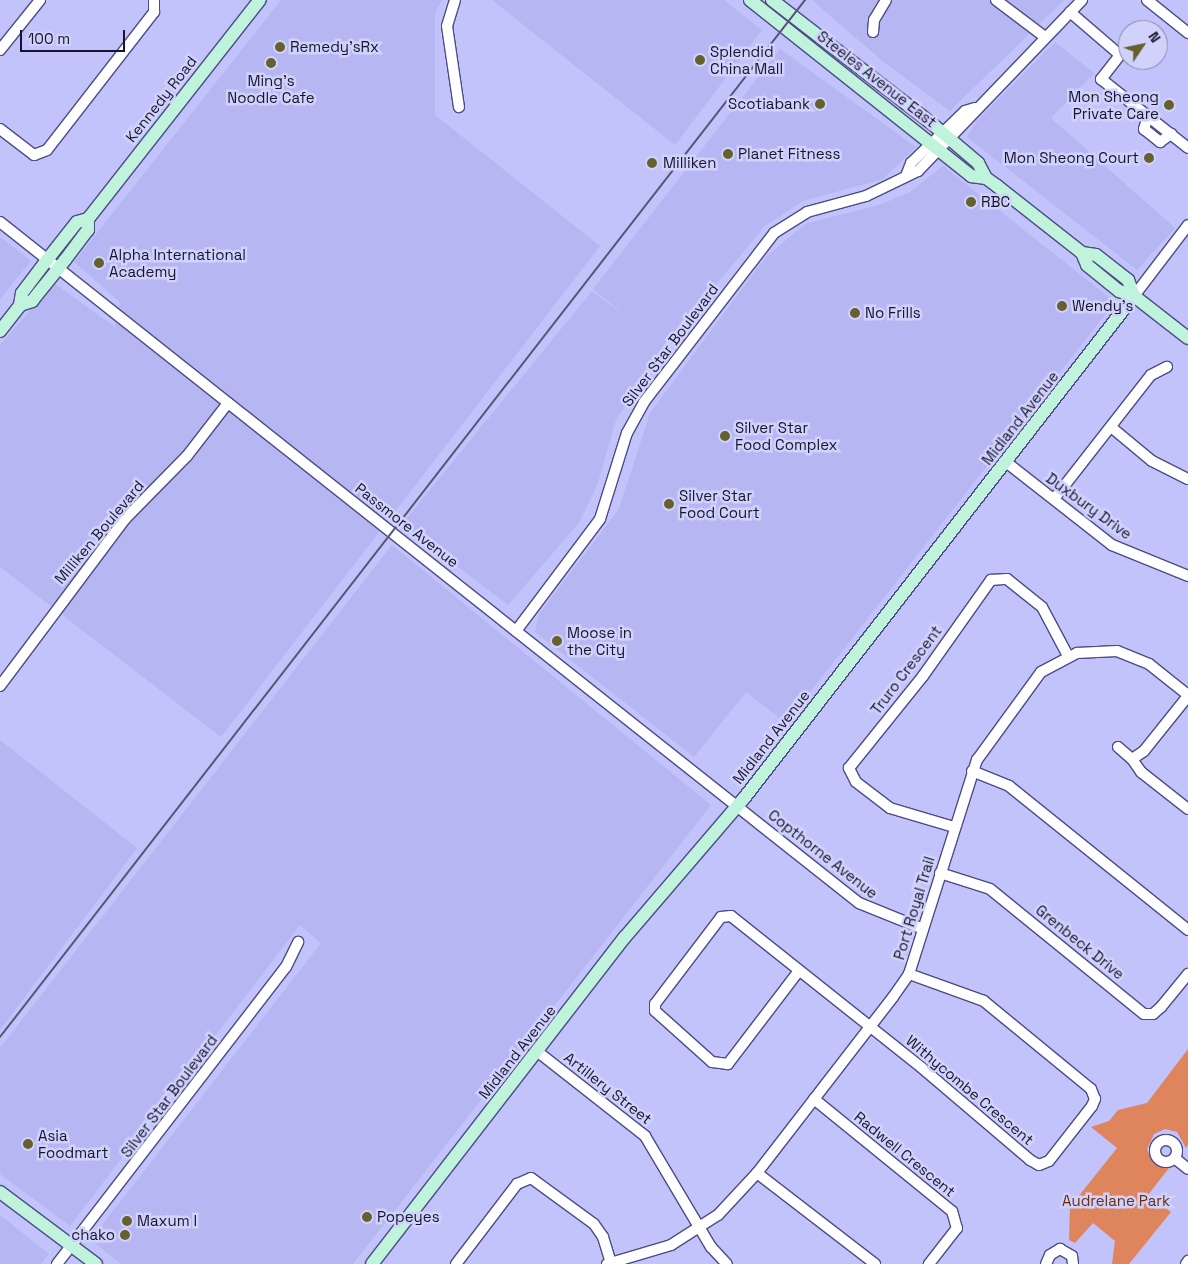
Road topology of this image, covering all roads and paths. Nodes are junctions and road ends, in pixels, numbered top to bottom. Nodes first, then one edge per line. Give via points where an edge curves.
1 (154, 0) edge
2 (260, 0) edge
3 (455, 0) edge
4 (750, 0) edge
5 (772, 0) edge
6 (886, 0) edge
7 (996, 0) edge
8 (1082, 0) edge
9 (1147, 0) edge
10 (38, 1) edge
11 (1070, 12) junction
12 (873, 32) dead end
13 (1188, 33) edge
14 (1045, 38) junction
15 (0, 50) edge
16 (458, 107) dead end
17 (0, 129) edge
18 (946, 136) junction
19 (936, 146) junction
20 (1188, 148) edge
21 (986, 178) junction
22 (88, 219) junction
23 (0, 222) edge
24 (1188, 224) edge
25 (47, 260) junction
26 (58, 269) junction
27 (1134, 296) junction
28 (20, 305) junction
29 (0, 331) edge
30 (1188, 338) edge
31 (1167, 367) dead end
32 (228, 403) junction
33 (1111, 427) junction
34 (1006, 462) junction
35 (1188, 479) edge
36 (1054, 499) junction
37 (1188, 576) edge
38 (516, 631) junction
39 (1068, 656) junction
40 (0, 686) edge
41 (1188, 695) edge
42 (1118, 747) dead end
43 (1132, 759) junction
44 (972, 771) junction
45 (738, 805) junction
46 (1188, 809) edge
47 (954, 827) junction
48 (940, 874) junction
49 (923, 929) junction
50 (1188, 930) edge
51 (298, 942) dead end
52 (798, 972) junction
53 (909, 974) junction
54 (1188, 974) edge
55 (870, 1026) junction
56 (538, 1052) junction
57 (814, 1099) junction
58 (1177, 1160) dead end
59 (1188, 1169) edge
60 (757, 1172) junction
61 (0, 1192) edge
62 (700, 1228) junction
63 (71, 1246) junction
64 (57, 1264) edge
65 (96, 1264) edge
66 (372, 1264) edge
67 (456, 1264) edge
68 (609, 1264) edge
69 (727, 1264) edge
70 (875, 1264) edge
71 (929, 1264) edge
72 (1046, 1264) edge
73 (1073, 1264) edge

1 - 17 street via 154,12 47,150 34,155
2 - 22 main road, Kennedy Road
3 - 16 street via 447,26
4 - 19 main road, Steeles Avenue East
5 - 18 main road, Steeles Avenue East
6 - 12 street via 874,20
7 - 14 street
8 - 11 street, Silver Star Boulevard
9 - 13 street
10 - 15 street
11 - 14 street, Silver Star Boulevard
11 - 20 street via 1120,55 1101,79 1148,116 1144,128 1160,142 1171,134
14 - 18 street, Silver Star Boulevard via 975,108 971,118
18 - 19 street, Silver Star Boulevard
18 - 21 main road, Steeles Avenue East via 978,163
19 - 21 main road, Steeles Avenue East via 971,176
19 - 38 street, Silver Star Boulevard via 911,163 906,176 894,185 807,212 770,239 644,402 627,433 600,519
21 - 27 main road, Steeles Avenue East via 1082,253 1096,255 1128,280
22 - 25 main road, Kennedy Road via 77,222
22 - 26 main road, Kennedy Road via 88,230
23 - 25 street, Passmore Avenue
24 - 27 street, Midland Avenue
25 - 26 street, Passmore Avenue
25 - 28 main road, Kennedy Road via 22,293
26 - 28 main road, Kennedy Road via 32,301
26 - 32 street, Passmore Avenue
27 - 30 main road, Steeles Avenue East
27 - 34 main road, Midland Avenue
28 - 29 main road, Kennedy Road
31 - 33 street via 1151,375
32 - 38 street, Passmore Avenue
32 - 40 street, Milliken Boulevard via 187,456 125,519
33 - 35 street via 1152,461
33 - 36 street
34 - 36 street, Duxbury Drive
34 - 45 main road, Midland Avenue
36 - 37 street, Duxbury Drive via 1118,549
38 - 45 street, Passmore Avenue
39 - 41 street, Port Royal Trail via 1103,649 1130,654
39 - 44 street, Port Royal Trail via 1036,678 982,750
39 - 47 street, Truro Crescent via 1042,607 1007,579 991,580 923,676 849,768 856,782 890,808
41 - 43 street via 1144,751
42 - 43 street
43 - 46 street via 1141,772
44 - 47 street, Port Royal Trail
44 - 50 street via 1009,786
45 - 49 street, Copthorne Avenue via 865,907
45 - 56 main road, Midland Avenue via 625,937
47 - 48 street, Port Royal Trail
48 - 49 street, Port Royal Trail
48 - 54 street, Grenbeck Drive via 990,889 1144,1014 1153,1014 1161,1007
49 - 53 street, Port Royal Trail
51 - 63 street, Silver Star Boulevard via 286,967
52 - 52 street via 726,915 655,1004 655,1011 712,1062 728,1064
52 - 55 street
53 - 55 street, Port Royal Trail
53 - 55 street, Withycombe Crescent via 984,1001 1087,1085 1095,1099 1092,1106 1048,1161 1039,1165
55 - 57 street, Port Royal Trail
56 - 62 street, Artillery Street via 645,1136
56 - 66 main road, Midland Avenue
57 - 60 street, Port Royal Trail
57 - 71 street, Radwell Crescent via 952,1211 957,1228
58 - 59 street
60 - 62 street, Port Royal Trail via 733,1201
60 - 70 street
61 - 63 main road
62 - 68 street, Port Royal Trail via 651,1253
62 - 69 street, Artillery Street
63 - 64 street, Silver Star Boulevard
63 - 65 main road
67 - 68 street via 517,1184 531,1178 594,1224 603,1237
72 - 73 street via 1050,1255 1060,1250 1069,1253

